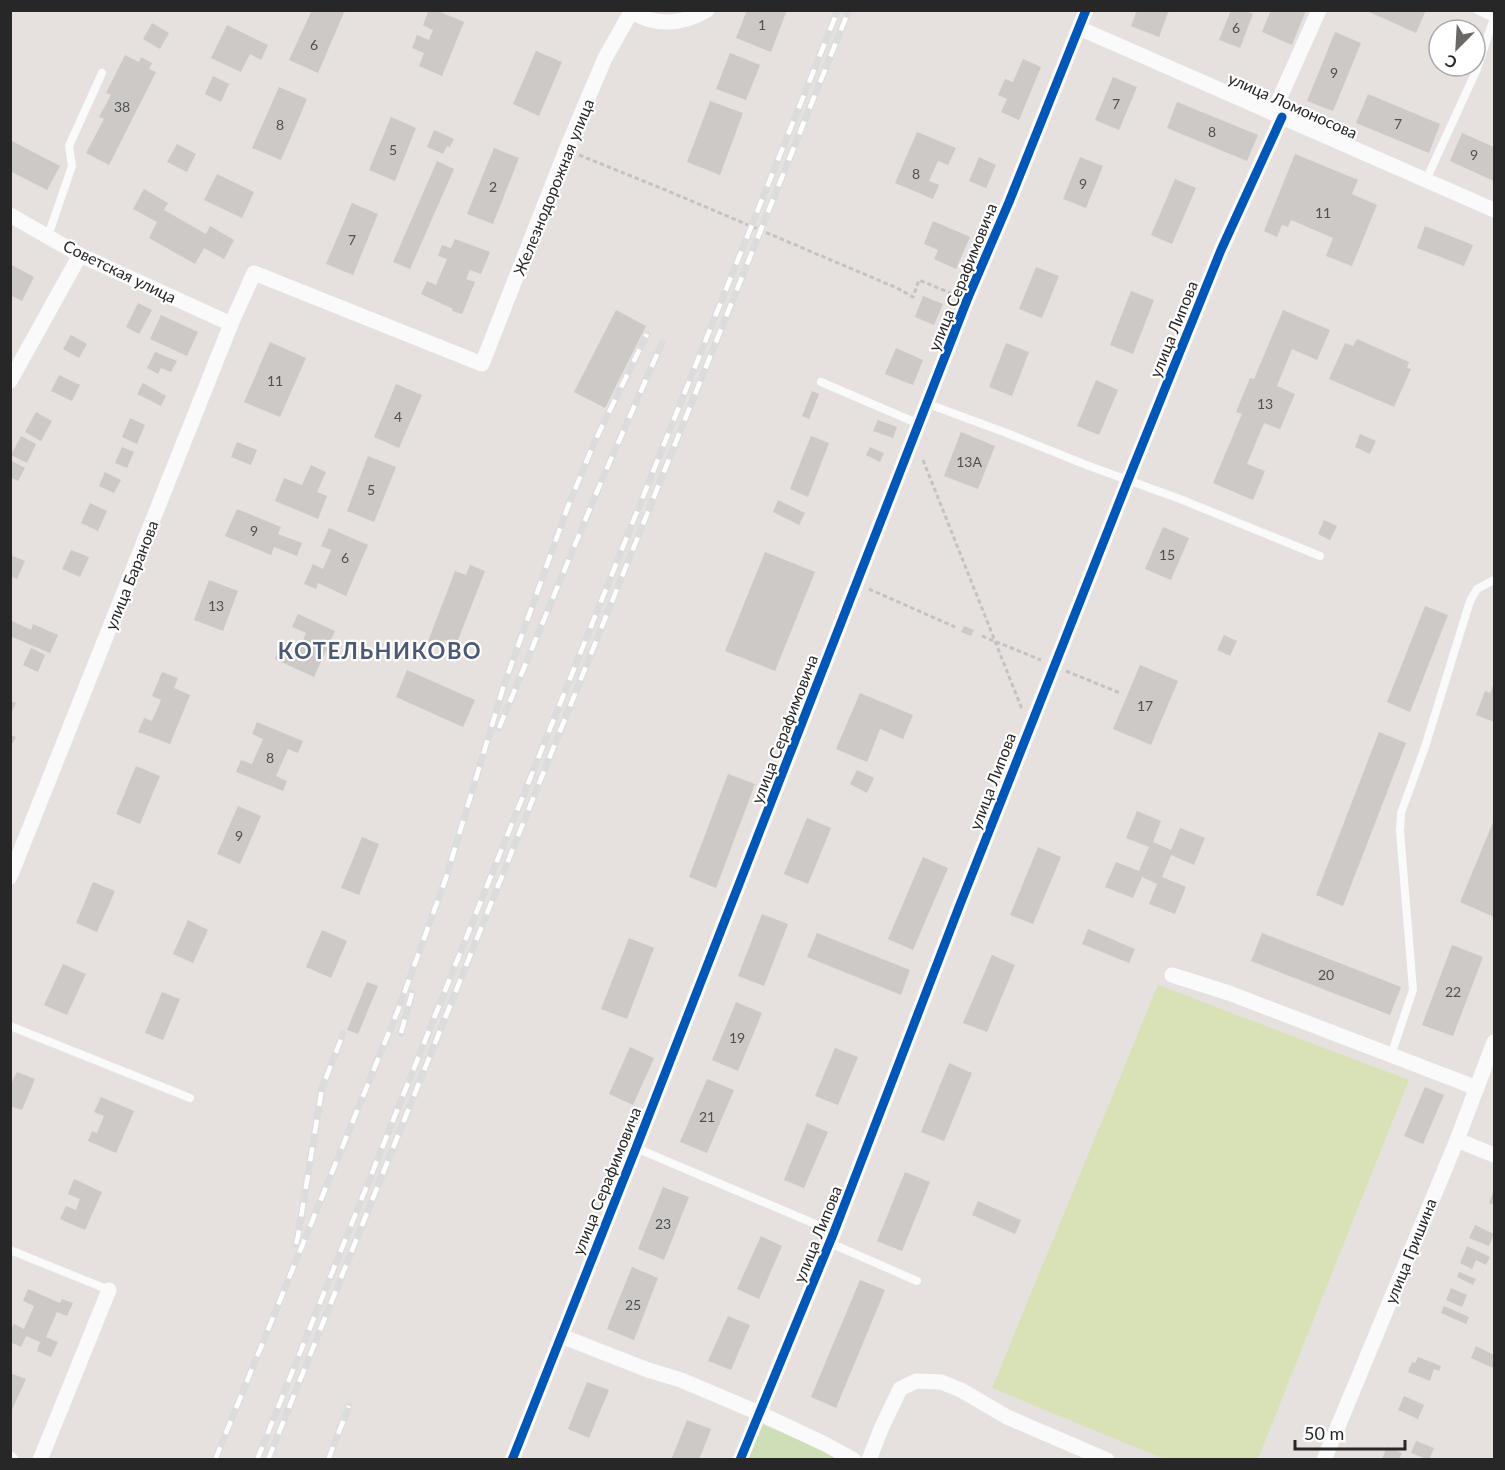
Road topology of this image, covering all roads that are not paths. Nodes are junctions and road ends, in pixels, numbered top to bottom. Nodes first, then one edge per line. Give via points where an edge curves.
1 (707, 10) edge
2 (1086, 10) edge
3 (1319, 10) edge
4 (1477, 10) edge
5 (630, 11) edge
6 (1079, 28) junction
7 (102, 74) dead end
8 (1277, 115) junction
9 (1426, 180) junction
10 (1494, 210) edge
11 (10, 215) edge
12 (48, 236) junction
13 (80, 255) junction
14 (254, 273) joint
15 (231, 324) junction
16 (10, 381) edge
17 (821, 382) dead end
18 (928, 404) junction
19 (920, 424) junction
20 (1128, 480) junction
21 (1320, 556) dead end
22 (1494, 580) edge
23 (10, 878) edge
24 (1172, 975) dead end
25 (10, 1026) edge
26 (1494, 1042) edge
27 (1390, 1054) junction
28 (1477, 1088) junction
29 (190, 1098) dead end
30 (1456, 1140) junction
31 (636, 1148) junction
32 (1494, 1155) edge
33 (832, 1237) junction
34 (10, 1250) edge
35 (917, 1281) dead end
36 (109, 1290) joint
37 (561, 1336) junction
38 (759, 1413) junction
39 (40, 1460) edge
40 (512, 1460) edge
41 (740, 1460) edge
42 (854, 1460) edge
43 (869, 1460) edge
44 (1107, 1460) edge
45 (1324, 1460) edge

1 - 5 street via 677,22 653,21
2 - 6 street, улица Серафимовича
3 - 8 street, улица Липова
4 - 9 lane via 1494,18 1477,69
5 - 14 street, Железнодорожная улица via 605,58 566,150 482,364
6 - 8 street, улица Ломоносова
6 - 18 street, улица Серафимовича
7 - 12 lane via 69,146 72,166
8 - 9 street, улица Ломоносова
8 - 20 street, улица Липова
9 - 10 street, улица Ломоносова
11 - 12 street, Советская улица
12 - 13 street, Советская улица
13 - 15 street, Советская улица
13 - 16 street
14 - 15 street, улица Баранова
15 - 23 street, улица Баранова
17 - 19 lane
18 - 19 street, улица Серафимовича
18 - 20 lane
19 - 31 street, улица Серафимовича
20 - 21 lane
20 - 33 street, улица Липова
22 - 27 lane via 1477,589 1470,601 1401,813 1413,990
24 - 27 street
25 - 29 lane
26 - 28 street, улица Гришина
27 - 28 street
28 - 30 street, улица Гришина
30 - 32 street
30 - 45 street, улица Гришина
31 - 33 lane
31 - 37 street, улица Серафимовича
33 - 35 lane
33 - 38 street, улица Липова
34 - 36 lane
36 - 39 street
37 - 38 street
37 - 40 street, улица Серафимовича
38 - 41 street, улица Липова
38 - 42 street
43 - 44 street via 900,1389 916,1381 941,1382 961,1390 1007,1417

